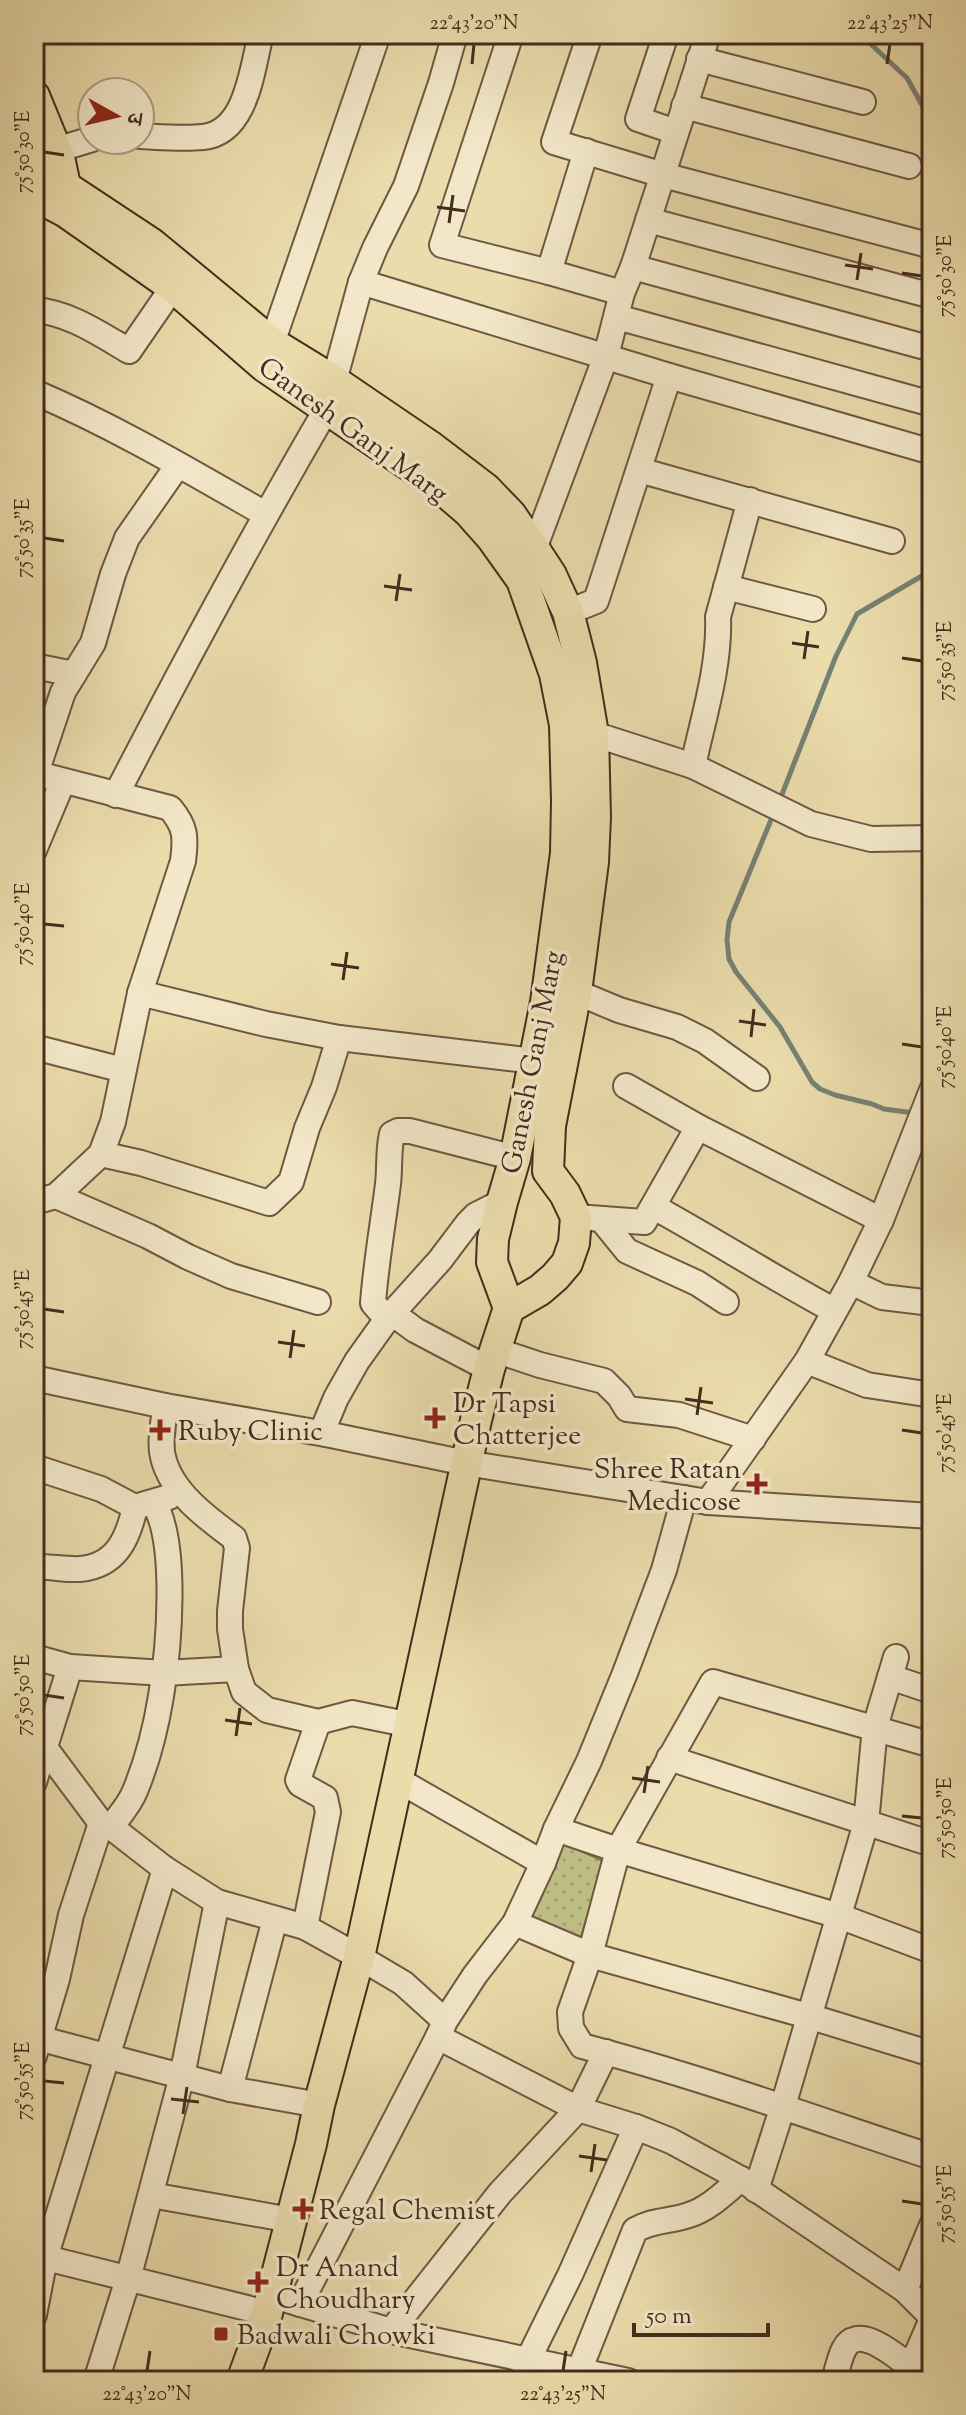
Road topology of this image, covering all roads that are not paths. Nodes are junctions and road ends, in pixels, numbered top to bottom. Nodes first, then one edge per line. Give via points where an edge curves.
1 (261, 34) edge
2 (378, 34) edge
3 (455, 34) edge
4 (511, 34) edge
5 (590, 34) edge
6 (666, 34) edge
7 (708, 34) edge
8 (699, 59) junction
9 (34, 96) edge
10 (863, 102) dead end
11 (684, 106) junction
12 (676, 132) junction
13 (156, 136) edge
14 (76, 145) edge
15 (586, 151) junction
16 (45, 158) edge
17 (909, 166) dead end
18 (663, 175) junction
19 (34, 195) edge
20 (648, 220) junction
21 (932, 246) edge
22 (633, 267) junction
23 (549, 272) junction
24 (361, 282) junction
25 (173, 287) junction
26 (932, 296) edge
27 (620, 305) junction
28 (34, 310) edge
29 (272, 343) junction
30 (932, 349) edge
31 (606, 356) junction
32 (669, 376) junction
33 (334, 381) junction
34 (34, 392) edge
35 (932, 404) edge
36 (326, 410) junction
37 (932, 452) edge
38 (178, 465) junction
39 (639, 470) junction
40 (750, 500) junction
41 (265, 514) junction
42 (892, 541) dead end
43 (534, 549) junction
44 (726, 587) junction
45 (813, 609) dead end
46 (568, 612) junction
47 (34, 666) edge
48 (74, 674) junction
49 (579, 730) junction
50 (693, 766) junction
51 (35, 773) edge
52 (63, 781) junction
53 (116, 795) junction
54 (932, 838) edge
55 (34, 850) edge
56 (576, 992) junction
57 (140, 993) junction
58 (339, 1038) junction
59 (34, 1047) edge
60 (549, 1063) junction
61 (123, 1070) junction
62 (757, 1078) dead end
63 (626, 1086) dead end
64 (932, 1090) edge
65 (698, 1127) junction
66 (101, 1154) junction
67 (515, 1158) junction
68 (45, 1199) edge
69 (502, 1202) junction
70 (654, 1207) junction
71 (588, 1218) junction
72 (881, 1220) junction
73 (851, 1282) junction
74 (318, 1302) dead end
75 (726, 1302) dead end
76 (932, 1303) edge
77 (509, 1308) junction
78 (833, 1310) junction
79 (390, 1316) junction
80 (492, 1360) junction
81 (807, 1361) junction
82 (34, 1378) edge
83 (932, 1395) edge
84 (165, 1406) junction
85 (326, 1434) junction
86 (753, 1439) junction
87 (466, 1463) junction
88 (34, 1467) edge
89 (181, 1492) junction
90 (696, 1500) junction
91 (144, 1505) junction
92 (932, 1516) edge
93 (34, 1567) edge
94 (34, 1657) edge
95 (70, 1667) junction
96 (236, 1669) junction
97 (164, 1673) junction
98 (932, 1691) edge
99 (318, 1722) junction
100 (411, 1725) junction
101 (875, 1727) junction
102 (932, 1745) edge
103 (45, 1748) junction
104 (669, 1758) junction
105 (398, 1780) junction
106 (34, 1782) edge
107 (866, 1823) junction
108 (106, 1825) junction
109 (556, 1829) junction
110 (932, 1844) edge
111 (618, 1850) junction
112 (543, 1863) junction
113 (165, 1869) junction
114 (217, 1902) junction
115 (839, 1916) junction
116 (275, 1919) junction
117 (515, 1923) junction
118 (305, 1927) junction
119 (932, 1951) edge
120 (590, 1955) junction
121 (359, 1957) junction
122 (808, 2016) junction
123 (442, 2029) junction
124 (36, 2043) edge
125 (606, 2052) junction
126 (932, 2054) edge
127 (107, 2056) junction
128 (182, 2076) junction
129 (230, 2089) junction
130 (319, 2105) junction
131 (783, 2106) junction
132 (578, 2109) junction
133 (636, 2127) junction
134 (932, 2157) edge
135 (749, 2184) junction
136 (151, 2195) junction
137 (291, 2220) junction
138 (932, 2225) edge
139 (39, 2256) edge
140 (128, 2279) junction
141 (905, 2290) junction
142 (279, 2304) junction
143 (34, 2315) edge
144 (932, 2318) edge
145 (391, 2331) junction
146 (525, 2371) edge
147 (579, 2371) junction
148 (908, 2374) edge
149 (245, 2380) edge
150 (96, 2381) edge
151 (628, 2381) edge
152 (834, 2381) edge

1 - 13 street via 242,107 232,123 206,137
2 - 29 street
3 - 24 street via 406,186
4 - 23 street via 442,245
5 - 15 street via 554,142
6 - 12 street via 638,119
7 - 8 street
8 - 10 street
8 - 11 street
9 - 16 main road
11 - 12 street
11 - 17 street
12 - 18 street
14 - 16 street
15 - 18 street
15 - 23 street
16 - 29 main road via 65,186 152,244
18 - 20 street
18 - 21 street
19 - 25 main road, Ganesh Ganj Marg
20 - 22 street
20 - 26 street
22 - 27 street
22 - 30 street
23 - 27 street
24 - 31 street
24 - 33 street
25 - 28 street via 129,351 61,315
25 - 36 main road, Ganesh Ganj Marg via 264,366
27 - 31 street
27 - 35 street
29 - 33 main road
31 - 32 street
31 - 43 street
32 - 37 street
32 - 39 street
33 - 43 main road via 486,489
34 - 38 street
36 - 41 street
36 - 49 main road, Ganesh Ganj Marg via 434,482 492,538 522,580
38 - 41 street
38 - 48 street via 127,538 93,643
39 - 40 street
39 - 46 street via 596,601
40 - 42 street
40 - 44 street
41 - 53 street
43 - 46 main road
44 - 45 street
44 - 50 street
46 - 49 main road via 581,663
47 - 48 street
48 - 51 street
49 - 50 street
49 - 56 main road via 593,862
49 - 60 main road, Ganesh Ganj Marg via 567,801
50 - 54 street via 811,824 871,839
51 - 52 street
52 - 53 street
52 - 55 street
53 - 57 street via 170,808 182,822 185,842
56 - 60 main road
56 - 62 street via 677,1027
57 - 58 street
57 - 61 street
58 - 60 street
58 - 66 street via 291,1182 269,1203
59 - 61 street
60 - 67 main road, Ganesh Ganj Marg
60 - 71 main road via 548,1171
61 - 66 street
63 - 65 street
64 - 72 street
65 - 70 street
65 - 72 street
66 - 68 street
67 - 69 main road, Ganesh Ganj Marg
67 - 79 street via 410,1131 392,1134 373,1303
68 - 74 street via 148,1236 231,1276
69 - 77 main road, Ganesh Ganj Marg via 492,1262
69 - 79 street via 468,1223
70 - 71 street via 644,1222
70 - 78 street
71 - 75 street via 627,1251
71 - 77 main road via 567,1263 540,1290
72 - 73 street
73 - 76 street via 882,1297
73 - 78 street
77 - 80 main road
78 - 81 street
79 - 80 street
79 - 85 street via 336,1398
80 - 86 street via 604,1381 627,1409 679,1415
80 - 87 main road
81 - 83 street via 867,1385
81 - 86 street
82 - 84 street
84 - 85 street
84 - 89 street via 162,1455
85 - 87 street
86 - 90 street
87 - 90 street
87 - 100 main road
88 - 91 street
89 - 91 street
89 - 96 street via 234,1538 230,1611
90 - 92 street
90 - 109 street
91 - 93 street via 103,1565 77,1570
91 - 97 street via 161,1516 167,1540
94 - 95 street
95 - 97 street
95 - 103 street
96 - 97 street
96 - 99 street via 244,1692 267,1710
97 - 108 street via 134,1794
98 - 101 street via 893,1667
99 - 100 street via 352,1713
99 - 118 street via 298,1780 325,1798 328,1812
100 - 105 main road
101 - 102 street
101 - 104 street via 713,1682
101 - 107 street
103 - 106 street
103 - 108 street
104 - 107 street
104 - 111 street
105 - 112 street
105 - 121 main road
107 - 110 street
107 - 115 street
108 - 113 street
108 - 124 street via 71,1915
109 - 111 street
109 - 112 street
111 - 115 street
111 - 120 street
112 - 117 street
113 - 114 street
113 - 127 street
114 - 116 street
114 - 128 street
115 - 119 street
115 - 122 street
116 - 118 street
116 - 129 street
117 - 120 street
117 - 123 street
118 - 121 street
120 - 122 street
120 - 125 street via 570,2012 571,2028 582,2046
121 - 123 street via 403,1983
121 - 130 main road
122 - 126 street
122 - 131 street
123 - 132 street
123 - 142 street
124 - 127 street
125 - 131 street
125 - 132 street
127 - 128 street
127 - 139 street
128 - 129 street
128 - 136 street
129 - 130 street
130 - 137 main road
131 - 134 street
131 - 135 street
132 - 133 street
132 - 145 street via 500,2193
133 - 135 street
133 - 146 street
135 - 141 street
135 - 147 street via 691,2215 635,2230
136 - 137 street
136 - 140 street
137 - 142 main road
138 - 141 street
139 - 140 street
139 - 143 street
140 - 142 street
140 - 150 street
141 - 144 street
142 - 145 street
142 - 149 main road
144 - 148 street
145 - 146 street
146 - 147 street
147 - 151 street
148 - 152 street via 878,2343 858,2338 844,2349

